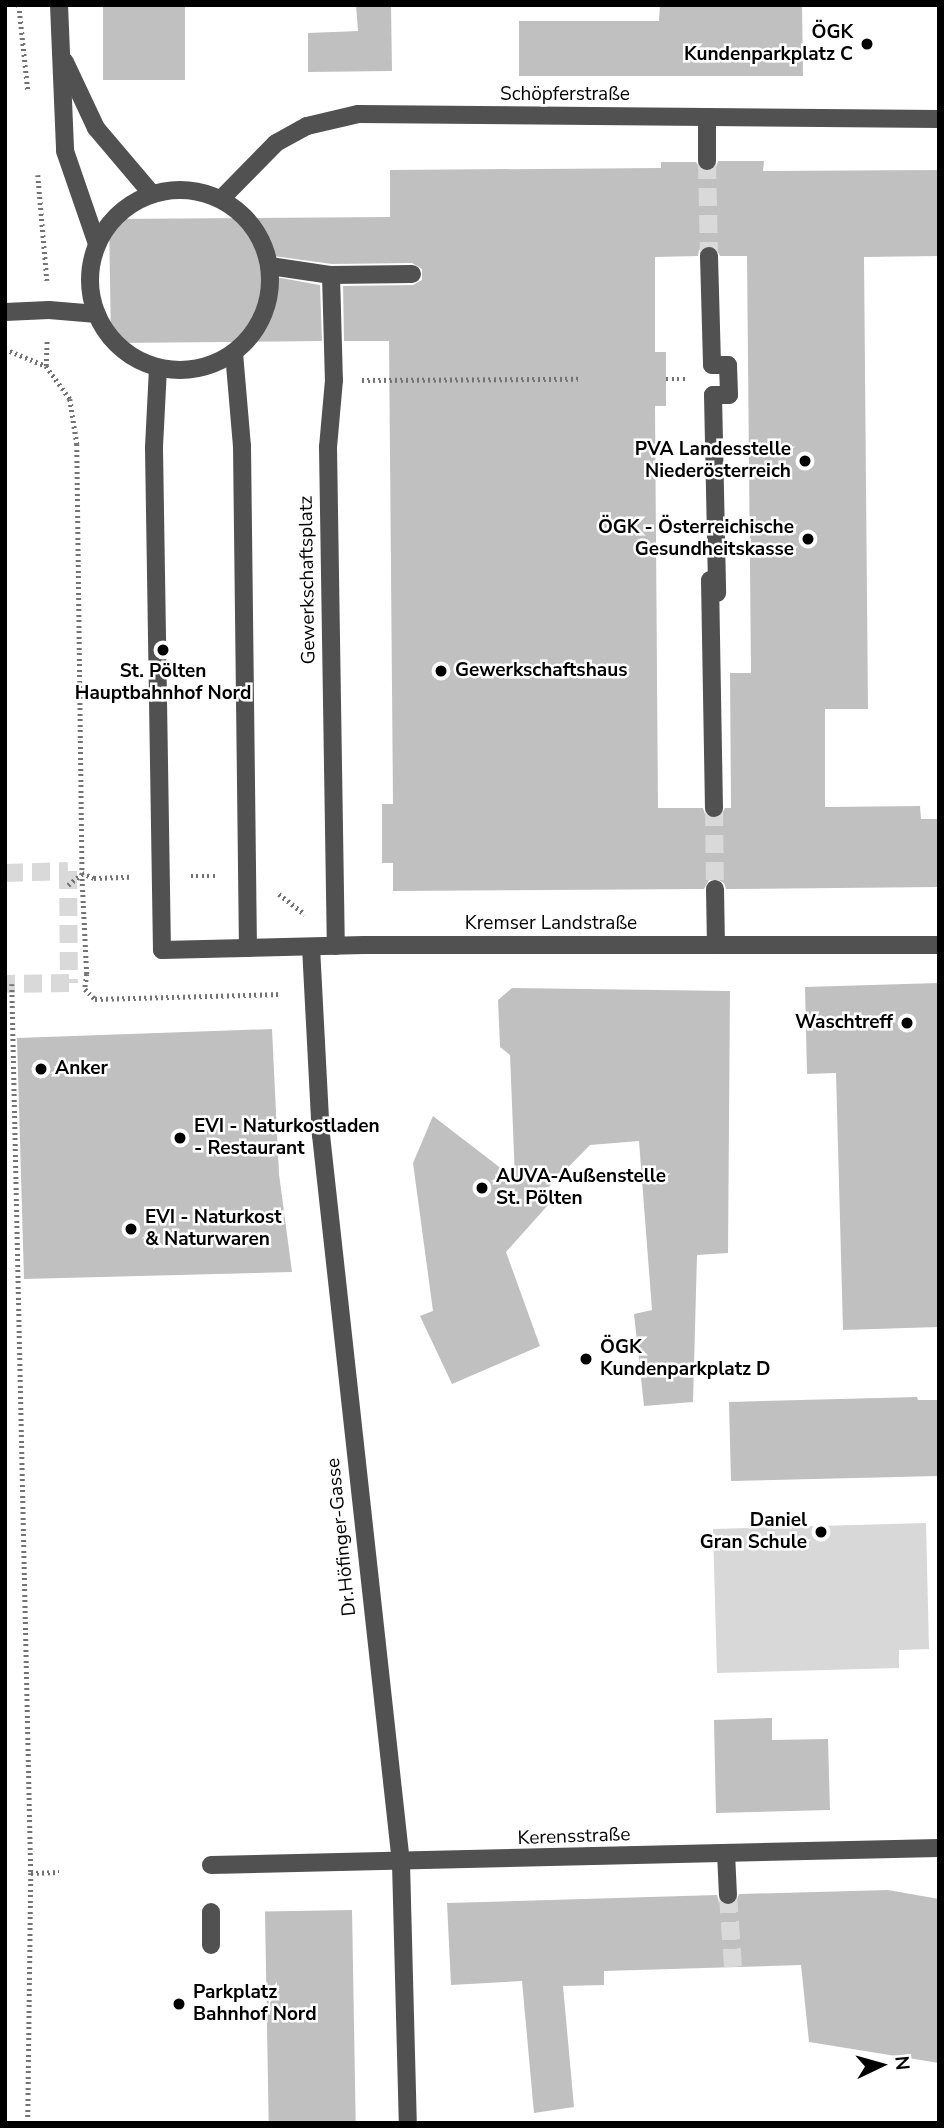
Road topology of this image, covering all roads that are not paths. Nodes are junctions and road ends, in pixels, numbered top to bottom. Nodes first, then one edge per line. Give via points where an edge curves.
1 (59, 5) edge
2 (61, 52) junction
3 (707, 117) junction
4 (939, 119) edge
5 (707, 162) tunnel mouth
6 (152, 194) junction
7 (221, 199) junction
8 (97, 244) junction
9 (709, 256) tunnel mouth
10 (270, 266) junction
11 (412, 274) dead end
12 (331, 275) junction
13 (5, 312) edge
14 (97, 314) junction
15 (234, 353) junction
16 (158, 368) junction
17 (708, 488) dead end
18 (714, 598) junction
19 (714, 808) tunnel mouth
20 (715, 889) tunnel mouth
21 (716, 945) junction
22 (939, 945) edge
23 (336, 946) junction
24 (311, 947) junction
25 (248, 948) junction
26 (939, 1847) edge
27 (726, 1853) junction
28 (401, 1863) junction
29 (211, 1865) dead end
30 (728, 1895) tunnel mouth
31 (211, 1912) dead end
32 (211, 1945) dead end
33 (408, 2123) edge

1 - 2 street
2 - 6 street via 96,128
2 - 8 street via 65,151
3 - 4 street, Schöpferstraße
3 - 5 street
3 - 7 street, Schöpferstraße via 358,114 307,126 276,143
6 - 7 street via 175,189
6 - 8 street via 109,222
7 - 10 street via 253,226
8 - 14 street via 90,279
9 - 18 street via 712,365 728,365 729,395 713,395
10 - 12 street
10 - 15 street via 269,299 257,329
11 - 12 street
12 - 23 street, Gewerkschaftsplatz via 334,380 328,447
13 - 14 street
14 - 16 street via 121,348
15 - 16 street via 198,369
15 - 25 street via 242,446
16 - 25 street, Kremser Landstraße via 153,448 162,950
17 - 18 street
18 - 19 street
20 - 21 street
21 - 22 street, Kremser Landstraße
21 - 23 street, Kremser Landstraße
23 - 24 street, Kremser Landstraße
24 - 25 street, Kremser Landstraße
24 - 28 street, Dr.Höfinger-Gasse via 321,1135 338,1311
26 - 27 street, Kerensstraße
27 - 28 street, Kerensstraße
27 - 30 street
28 - 29 street, Kerensstraße
28 - 33 street, Dr.Höfinger-Gasse
31 - 32 street

